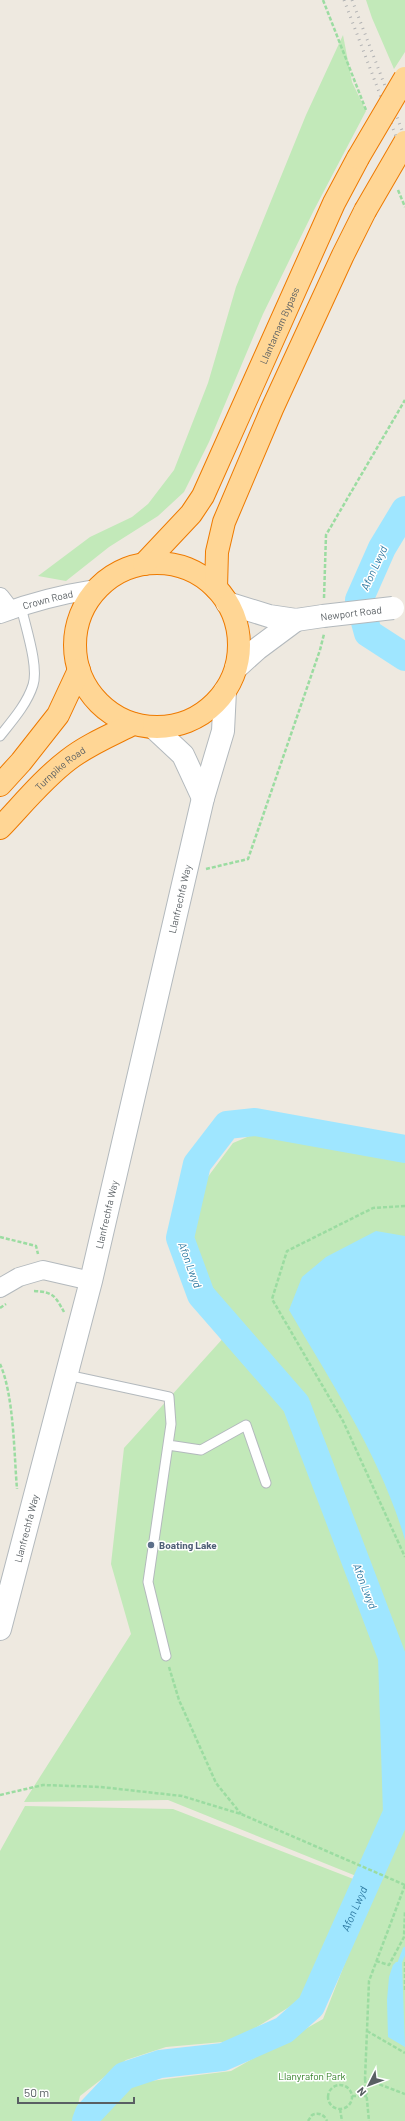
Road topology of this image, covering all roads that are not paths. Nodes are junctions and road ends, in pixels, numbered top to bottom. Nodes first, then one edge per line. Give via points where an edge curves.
1 (405, 78) edge
2 (405, 142) edge
3 (144, 564) junction
4 (96, 589) junction
5 (221, 595) junction
6 (8, 607) edge
7 (399, 607) edge
8 (296, 620) junction
9 (236, 668) junction
10 (79, 670) junction
11 (225, 691) junction
12 (143, 725) junction
13 (0, 736) edge
14 (0, 785) edge
15 (203, 798) junction
16 (0, 828) edge
17 (91, 1281) junction
18 (6, 1294) edge
19 (68, 1375) junction
20 (168, 1445) junction
21 (266, 1483) dead end
22 (0, 1629) edge
23 (166, 1656) road end

1 - 3 highway, Llantarnam Bypass, bridge via 331,210 203,496 191,514
2 - 5 highway, bridge via 343,255 272,409 224,522 217,552
3 - 4 highway via 116,574
3 - 5 highway via 163,563 183,567 201,576
4 - 6 street, Crown Road
4 - 10 highway via 84,607 77,627 75,648
5 - 8 street, Newport Road via 269,616
5 - 9 highway via 234,618 238,635 239,652
6 - 13 lane via 34,667 34,684 21,709
7 - 8 street, Newport Road, bridge
8 - 9 street, Newport Road
9 - 11 highway
10 - 12 highway via 87,688 99,703 115,715
10 - 14 highway via 58,715
11 - 12 highway via 215,704 192,719 170,726
11 - 15 street, Llanfrechfa Way via 223,731
12 - 15 street via 183,755
12 - 16 highway, Turnpike Road via 84,749 67,761
15 - 17 street, Llanfrechfa Way
17 - 18 street via 43,1270 19,1277
17 - 19 street, Llanfrechfa Way
19 - 20 lane via 168,1397 172,1424
19 - 22 street, Llanfrechfa Way
20 - 21 lane via 201,1450 246,1425
20 - 23 lane via 148,1582

